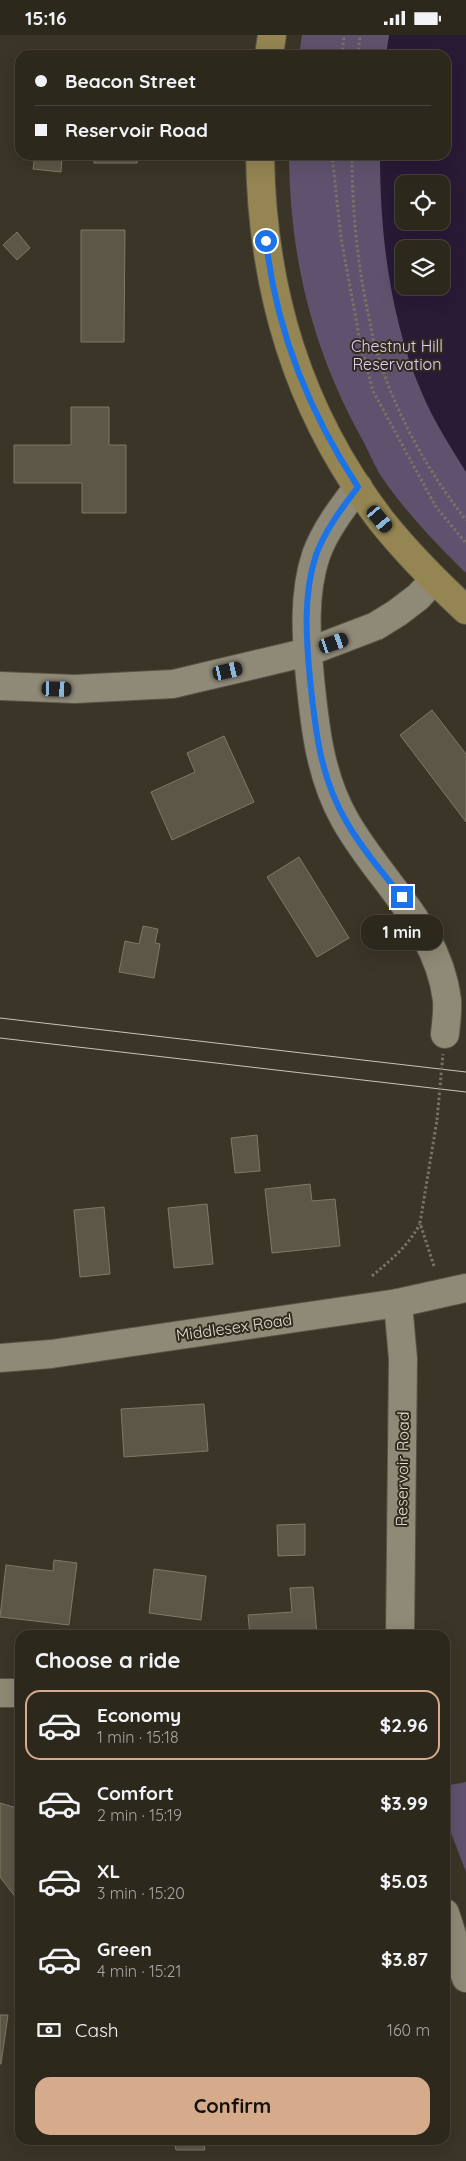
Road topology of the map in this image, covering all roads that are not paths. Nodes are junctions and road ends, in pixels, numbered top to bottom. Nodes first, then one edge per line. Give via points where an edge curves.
1 (272, 35) edge
2 (270, 50) edge
3 (260, 160) edge
4 (358, 487) junction
5 (434, 580) junction
6 (466, 610) edge
7 (308, 652) junction
8 (0, 686) edge
9 (444, 1044) road end
10 (466, 1289) edge
11 (398, 1303) junction
12 (0, 1358) edge
13 (400, 1630) edge
14 (0, 1693) edge
15 (15, 1693) edge
16 (450, 1928) edge
17 (466, 1978) edge

1 - 2 main road
3 - 4 main road via 268,255 286,339 317,417
4 - 5 main road via 380,519
4 - 7 street via 342,508 317,553 309,581 306,614
5 - 6 main road
5 - 7 street via 390,618 346,639
7 - 8 street via 173,684 75,689
7 - 9 street via 317,741 324,771 346,821 402,897 431,948 447,1001
10 - 11 street, Middlesex Road
11 - 12 street, Middlesex Road via 52,1354
11 - 13 street, Reservoir Road via 403,1359
14 - 15 street
16 - 17 street

